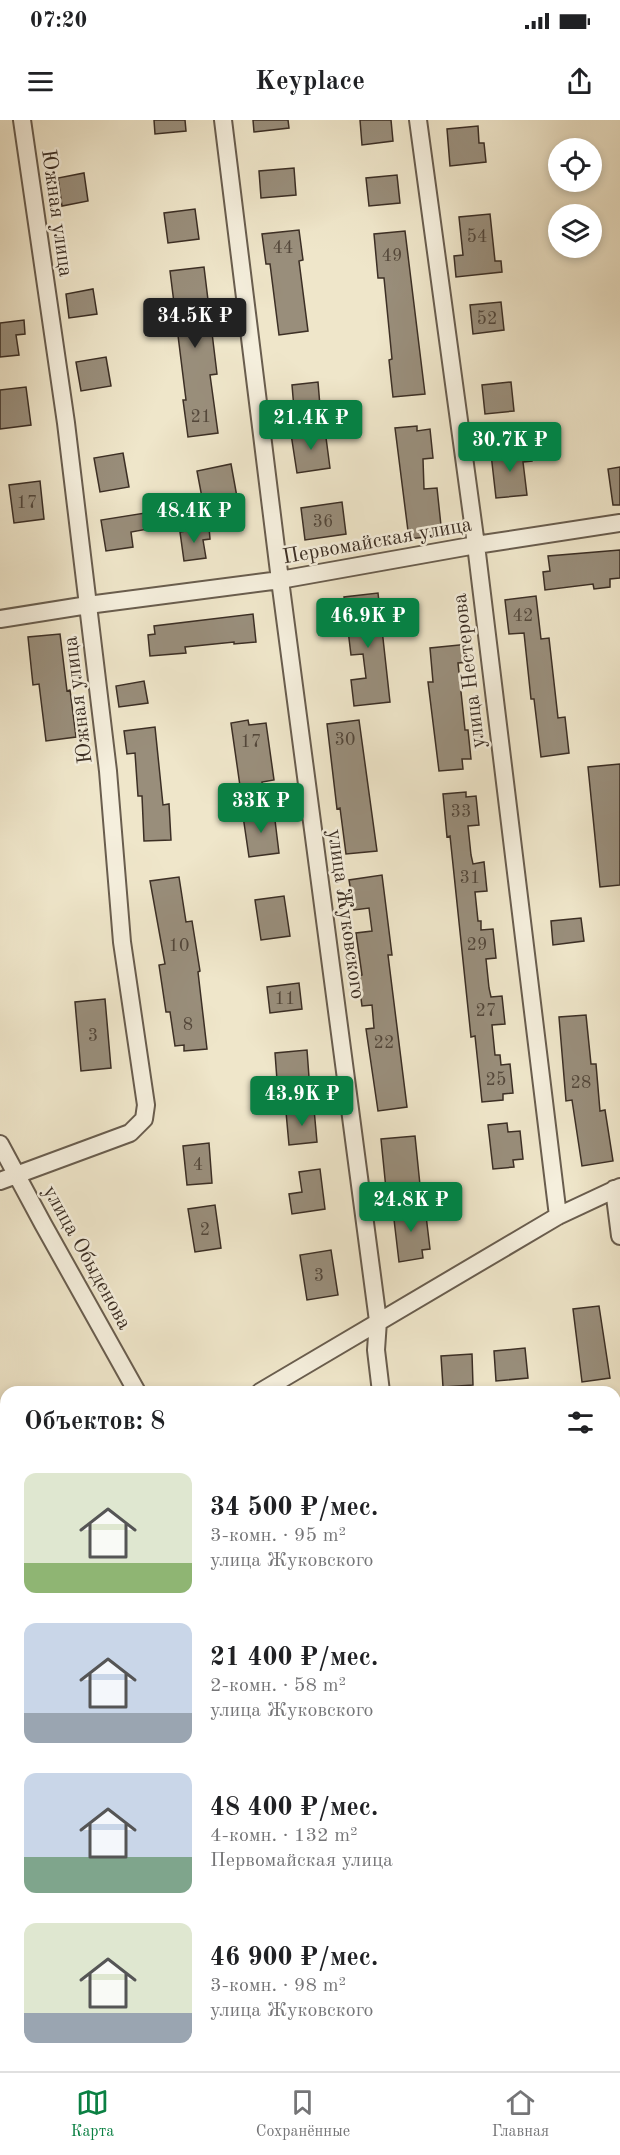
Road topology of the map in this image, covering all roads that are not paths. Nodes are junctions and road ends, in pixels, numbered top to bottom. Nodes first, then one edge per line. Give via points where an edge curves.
1 (22, 120) edge
2 (223, 120) edge
3 (418, 120) edge
4 (620, 524) edge
5 (476, 545) junction
6 (280, 580) junction
7 (88, 605) junction
8 (0, 619) edge
9 (0, 1144) edge
10 (16, 1175) junction
11 (0, 1181) edge
12 (617, 1188) edge
13 (558, 1216) junction
14 (620, 1236) edge
15 (378, 1321) junction
16 (134, 1386) edge
17 (270, 1386) edge
18 (380, 1386) edge

1 - 7 street, Южная улица
2 - 6 street, улица Жуковского
3 - 5 street, улица Нестерова
4 - 5 street, Первомайская улица
5 - 6 street, Первомайская улица
5 - 13 street, улица Нестерова
6 - 7 street, Первомайская улица
6 - 15 street, улица Жуковского
7 - 8 street, Первомайская улица
7 - 10 street, Южная улица via 123,942 146,1105 144,1119 130,1133
9 - 10 street, улица Обыденова
10 - 11 street, Южная улица
10 - 16 street, улица Обыденова
12 - 13 street
12 - 14 street
13 - 15 street
15 - 17 street
15 - 18 street, улица Жуковского via 376,1350

